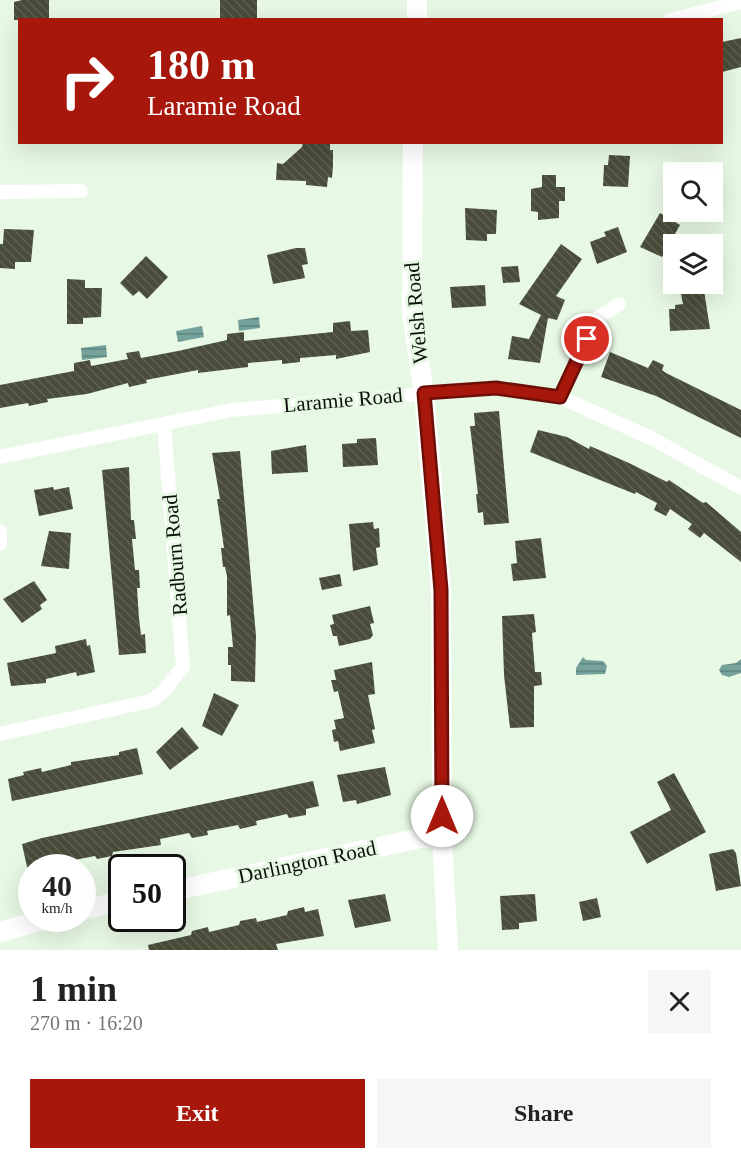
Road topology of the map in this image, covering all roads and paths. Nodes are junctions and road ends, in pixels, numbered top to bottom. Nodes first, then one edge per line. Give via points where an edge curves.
1 (417, 0) edge
2 (741, 2) edge
3 (417, 18) edge
4 (678, 18) edge
5 (413, 144) edge
6 (81, 191) dead end
7 (0, 192) edge
8 (620, 304) dead end
9 (424, 393) junction
10 (560, 397) junction
11 (165, 425) junction
12 (0, 456) edge
13 (741, 488) edge
14 (0, 531) edge
15 (0, 544) edge
16 (0, 734) edge
17 (442, 839) junction
18 (186, 888) edge
19 (18, 927) edge
20 (0, 932) edge
21 (448, 950) edge

1 - 3 main road
2 - 4 street
5 - 9 main road, Welsh Road via 412,314
6 - 7 street
8 - 10 street via 596,319
9 - 10 street, Laramie Road via 496,388
9 - 11 street, Laramie Road via 232,410
9 - 17 main road, Welsh Road via 441,590
10 - 13 street, Laramie Road via 651,438
11 - 12 street, Laramie Road
11 - 16 street, Radburn Road via 183,667 173,682 145,703
14 - 15 street
17 - 18 main road, Darlington Road via 421,838
17 - 21 main road, Welsh Road
19 - 20 main road

